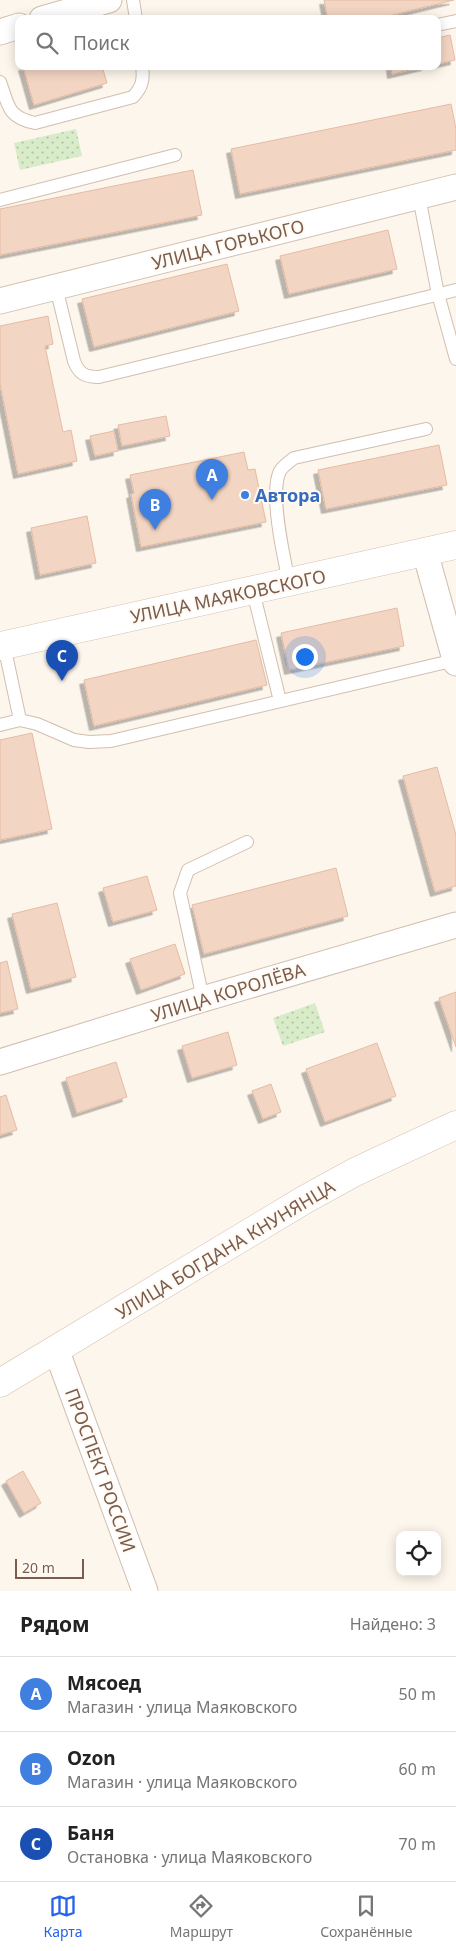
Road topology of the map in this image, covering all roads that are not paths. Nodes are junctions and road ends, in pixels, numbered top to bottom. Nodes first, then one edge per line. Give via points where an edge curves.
1 (108, 0) edge
2 (133, 0) edge
3 (56, 15) edge
4 (135, 15) edge
5 (456, 21) edge
6 (441, 24) edge
7 (15, 27) edge
8 (0, 32) edge
9 (142, 70) edge
10 (0, 82) edge
11 (175, 156) dead end
12 (456, 188) edge
13 (419, 197) junction
14 (0, 200) edge
15 (56, 286) junction
16 (456, 290) edge
17 (438, 294) junction
18 (0, 301) edge
19 (456, 359) edge
20 (426, 429) dead end
21 (456, 546) edge
22 (425, 552) junction
23 (289, 582) junction
24 (253, 591) junction
25 (2, 646) edge
26 (456, 662) edge
27 (280, 701) junction
28 (20, 720) junction
29 (0, 725) edge
30 (247, 842) dead end
31 (456, 925) edge
32 (203, 999) junction
33 (0, 1062) edge
34 (456, 1125) edge
35 (56, 1349) junction
36 (0, 1383) edge
37 (146, 1591) edge

1 - 3 street
2 - 4 lane
5 - 6 lane
7 - 8 street
9 - 10 lane via 141,88 133,97 35,123 13,114
11 - 14 lane
12 - 13 street, УЛИЦА ГОРЬКОГО
13 - 15 street, УЛИЦА ГОРЬКОГО
13 - 17 lane
15 - 17 lane via 74,361 78,372 87,377 109,375
15 - 18 street, УЛИЦА ГОРЬКОГО
16 - 17 lane
17 - 19 lane
20 - 23 lane via 294,458 287,463 280,472 277,486 280,540
21 - 22 main road, УЛИЦА МАЯКОВСКОГО
22 - 23 main road, УЛИЦА МАЯКОВСКОГО
22 - 26 street
23 - 24 main road, УЛИЦА МАЯКОВСКОГО
24 - 25 main road, УЛИЦА МАЯКОВСКОГО
24 - 27 lane
25 - 28 lane
26 - 27 lane
27 - 28 lane via 111,741 74,740
28 - 29 lane
30 - 32 lane via 188,870 180,893
31 - 32 street, УЛИЦА КОРОЛЁВА
32 - 33 street, УЛИЦА КОРОЛЁВА
34 - 35 main road, УЛИЦА БОГДАНА КНУНЯНЦА via 354,1172 304,1200
35 - 36 main road, УЛИЦА БОГДАНА КНУНЯНЦА
35 - 37 street, ПРОСПЕКТ РОССИИ

